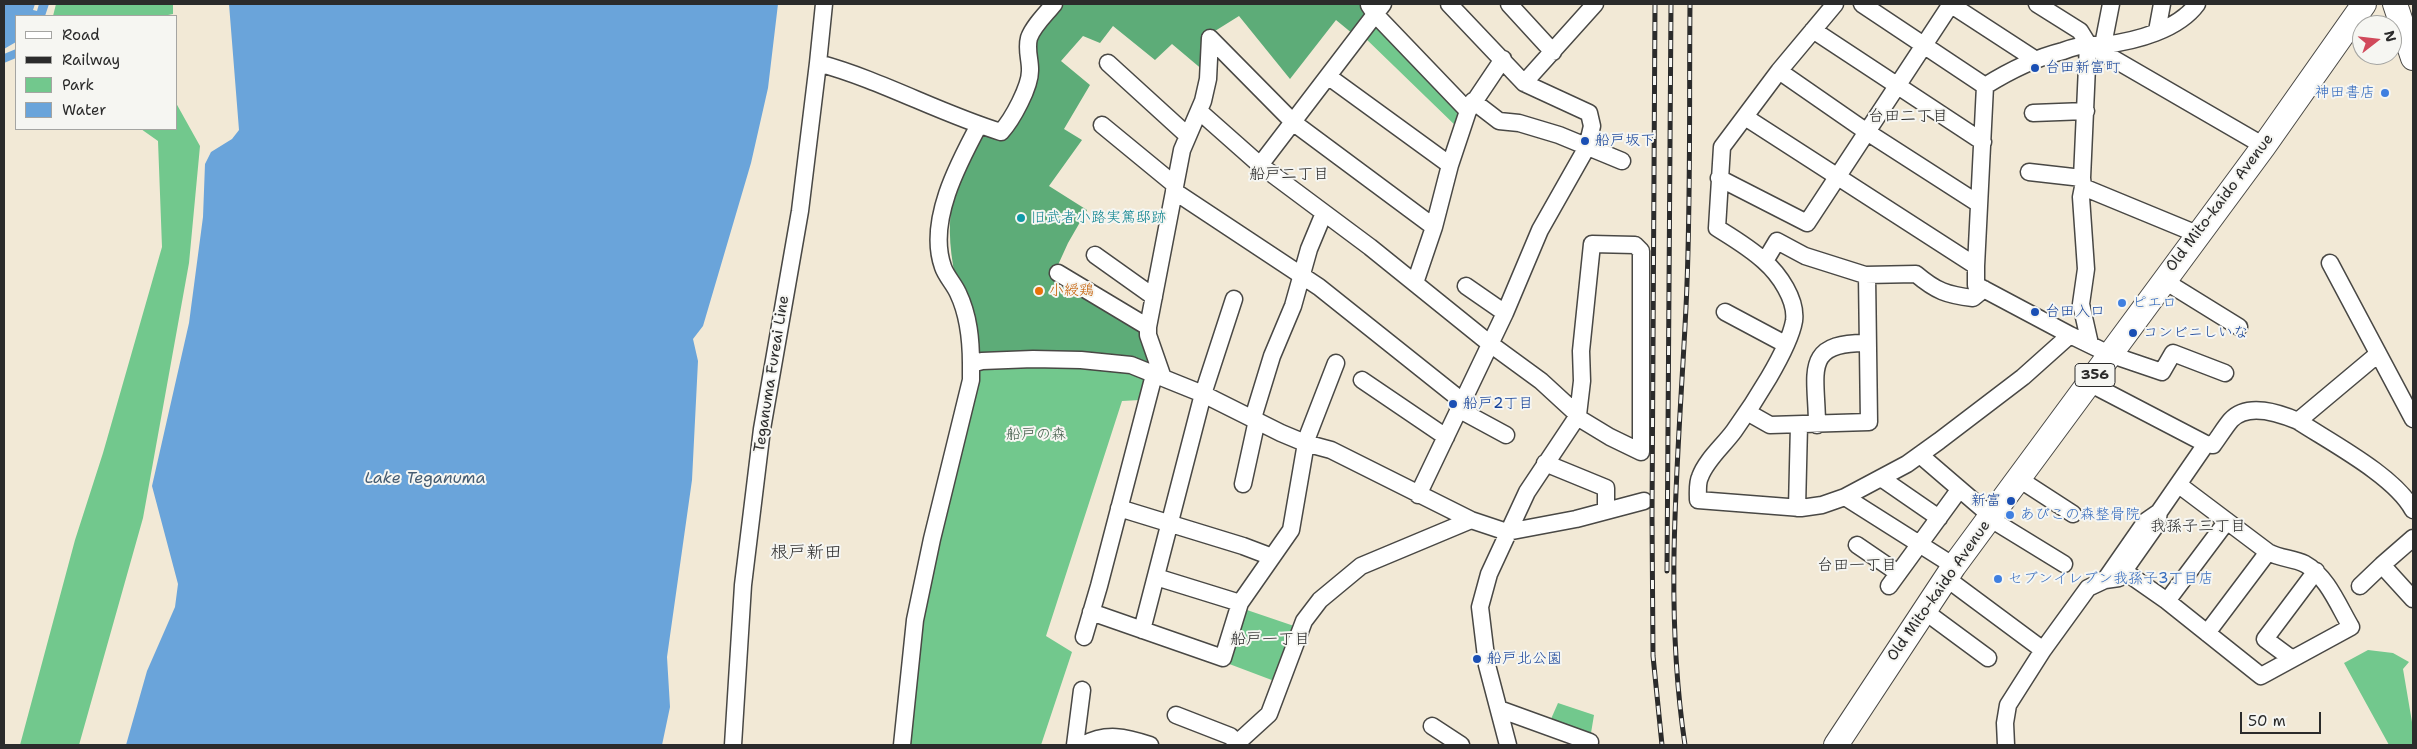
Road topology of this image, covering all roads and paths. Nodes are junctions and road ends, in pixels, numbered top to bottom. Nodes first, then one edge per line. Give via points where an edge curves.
1 (824, 4) edge
2 (1054, 4) edge
3 (1450, 4) edge
4 (1509, 4) edge
5 (1595, 4) edge
6 (1835, 4) edge
7 (1862, 4) edge
8 (1951, 4) edge
9 (2037, 4) edge
10 (2112, 4) edge
11 (2162, 4) edge
12 (2198, 4) edge
13 (2362, 6) edge
14 (1375, 7) edge
15 (2397, 8) edge
16 (1813, 30) junction
17 (2158, 31) junction
18 (1924, 45) junction
19 (2096, 45) junction
20 (1553, 52) junction
21 (2413, 58) edge
22 (1502, 60) junction
23 (2036, 60) junction
24 (1108, 62) dead end
25 (818, 63) junction
26 (1779, 71) junction
27 (1329, 77) junction
28 (1524, 83) junction
29 (1897, 86) junction
30 (1985, 86) junction
31 (1470, 106) junction
32 (1198, 111) junction
33 (2086, 111) junction
34 (2033, 112) dead end
35 (1745, 116) junction
36 (1294, 123) junction
37 (1102, 125) dead end
38 (979, 126) junction
39 (1867, 132) junction
40 (1187, 136) junction
41 (1982, 142) junction
42 (2264, 146) junction
43 (1587, 147) junction
44 (1622, 161) dead end
45 (1260, 165) junction
46 (1450, 165) junction
47 (2029, 172) dead end
48 (1838, 176) junction
49 (1720, 178) junction
50 (2083, 182) junction
51 (1174, 188) junction
52 (1979, 204) junction
53 (1324, 213) junction
54 (1434, 227) junction
55 (2197, 234) junction
56 (1095, 255) dead end
57 (1765, 262) junction
58 (2330, 263) dead end
59 (1976, 266) junction
60 (1058, 274) dead end
61 (1867, 275) junction
62 (1302, 276) junction
63 (2163, 280) junction
64 (1415, 283) junction
65 (1466, 286) dead end
66 (1984, 289) junction
67 (1154, 297) junction
68 (1234, 299) dead end
69 (1505, 312) junction
70 (1725, 312) dead end
71 (1148, 327) junction
72 (2239, 327) dead end
73 (2070, 335) junction
74 (1489, 343) junction
75 (1867, 343) junction
76 (1786, 344) junction
77 (2099, 349) junction
78 (2378, 354) junction
79 (1336, 362) dead end
80 (971, 364) junction
81 (2226, 373) dead end
82 (1159, 377) junction
83 (1362, 380) dead end
84 (2089, 383) junction
85 (1203, 394) junction
86 (1460, 405) junction
87 (1747, 412) junction
88 (1577, 416) junction
89 (1255, 419) junction
90 (2413, 419) edge
91 (2298, 421) junction
92 (1817, 424) junction
93 (1798, 426) junction
94 (1506, 435) dead end
95 (1446, 437) junction
96 (1306, 443) junction
97 (2206, 444) junction
98 (1920, 454) junction
99 (1545, 463) junction
100 (1881, 478) junction
101 (2019, 478) junction
102 (1243, 484) dead end
103 (2179, 485) junction
104 (1959, 490) junction
105 (1418, 495) junction
106 (1845, 497) junction
107 (1644, 501) dead end
108 (1119, 508) junction
109 (1797, 508) junction
110 (2413, 510) edge
111 (1606, 511) junction
112 (2159, 512) junction
113 (2073, 514) dead end
114 (1990, 517) junction
115 (1939, 518) junction
116 (1471, 520) junction
117 (2227, 521) junction
118 (1170, 524) junction
119 (1507, 532) junction
120 (2413, 538) edge
121 (1919, 544) junction
122 (1857, 545) dead end
123 (2268, 552) junction
124 (1272, 557) junction
125 (2064, 564) dead end
126 (2382, 566) junction
127 (2124, 571) junction
128 (2316, 571) junction
129 (1950, 572) junction
130 (1156, 577) junction
131 (2105, 580) junction
132 (2360, 586) dead end
133 (2413, 599) edge
134 (2167, 602) junction
135 (1240, 603) junction
136 (1923, 610) junction
137 (1091, 612) junction
138 (1142, 630) junction
139 (2207, 633) junction
140 (1084, 637) dead end
141 (2043, 650) junction
142 (1988, 658) dead end
143 (2292, 659) junction
144 (1082, 690) dead end
145 (1499, 710) junction
146 (1176, 715) dead end
147 (1432, 726) dead end
148 (2007, 740) edge
149 (1590, 742) dead end
150 (1236, 744) edge
151 (733, 745) edge
152 (902, 745) edge
153 (1075, 745) edge
154 (1083, 745) edge
155 (1150, 745) edge
156 (1461, 745) edge
157 (1508, 745) edge
158 (1836, 745) edge

1 - 25 street, Teganuma Fureai Line
2 - 38 street via 1029,37 1030,72 1008,124 1000,132
3 - 22 street
4 - 20 street
5 - 20 street
6 - 16 street
7 - 18 street
8 - 18 street
8 - 23 street
9 - 19 street
10 - 19 street
11 - 17 street
12 - 17 street via 2170,26
13 - 15 highway
13 - 42 highway, Old Mito-kaido Avenue / 356
14 - 27 street
14 - 31 street
15 - 21 highway
16 - 26 street
16 - 29 street
17 - 19 street via 2137,40
18 - 29 street
18 - 30 street
19 - 23 street
19 - 33 street
19 - 42 street
20 - 28 street
22 - 28 street
22 - 31 street
23 - 30 street
24 - 40 street
25 - 38 street via 845,70
25 - 151 street, Teganuma Fureai Line via 800,211 762,429 743,585
26 - 35 street
26 - 39 street
27 - 36 street
27 - 46 street
28 - 43 street via 1589,113 1592,126
29 - 39 street
29 - 41 street
30 - 41 street
31 - 43 street via 1499,121 1518,123
31 - 46 street
32 - 36 street via 1208,79 1210,38
32 - 40 street
32 - 45 street
33 - 34 street
33 - 50 street
35 - 48 street
35 - 49 street via 1722,147
36 - 45 street
36 - 54 street
37 - 51 street
38 - 80 street via 955,170 941,222 939,246 944,269 963,305 970,334
39 - 48 street
39 - 52 street
40 - 51 street
41 - 52 street
42 - 55 highway, Old Mito-kaido Avenue / 356
43 - 44 street
43 - 69 street via 1540,230
45 - 53 street
46 - 54 street
47 - 50 street
48 - 49 street via 1807,222
48 - 59 street
49 - 57 street via 1717,228
50 - 55 street
50 - 77 street via 2081,197 2086,269 2081,304
51 - 62 street
51 - 67 street
52 - 59 street
53 - 62 street
53 - 64 street
54 - 64 street
55 - 63 highway, Old Mito-kaido Avenue / 356
56 - 67 street
57 - 61 street via 1777,241 1805,256
57 - 76 street via 1790,296 1794,320
58 - 78 street
59 - 66 street via 1976,284
60 - 71 street
61 - 66 street via 1916,274 1932,288 1973,298
61 - 75 street
62 - 86 street via 1350,309
62 - 89 street
63 - 72 street
63 - 77 highway, Old Mito-kaido Avenue / 356
64 - 74 street
65 - 69 street
66 - 73 street
67 - 71 street
68 - 85 street
69 - 74 street
70 - 76 street
71 - 82 street
73 - 77 street
73 - 98 street via 2023,377
74 - 86 street
74 - 88 street via 1541,381
75 - 92 street via 1834,345 1819,358 1816,371
75 - 92 street via 1869,422
76 - 87 street
77 - 81 street via 2162,372 2173,353
77 - 84 highway, Old Mito-kaido Avenue / 356
78 - 90 street
78 - 91 street
79 - 96 street
80 - 82 street via 1033,359 1081,360 1131,365
80 - 152 street via 971,380 915,620
82 - 85 street
82 - 108 street
83 - 95 street
84 - 97 street
84 - 101 highway, Old Mito-kaido Avenue / 356
85 - 89 street
85 - 118 street
86 - 94 street
86 - 95 street
87 - 93 street via 1770,425
87 - 109 street via 1699,478 1698,500
88 - 88 street via 1592,244 1635,245 1641,251 1641,452
88 - 99 street
89 - 96 street
89 - 102 street
91 - 97 street via 2274,412 2248,412 2232,420 2213,445
91 - 110 street via 2381,475
92 - 93 street
93 - 109 street
95 - 105 street
96 - 105 street via 1331,450
96 - 124 street via 1291,530
97 - 103 street
98 - 100 street
98 - 104 street
99 - 111 street via 1606,488
99 - 119 street via 1526,492
100 - 106 street
100 - 115 street
101 - 113 street
101 - 114 highway, Old Mito-kaido Avenue / 356
103 - 112 street
103 - 117 street
104 - 114 street
104 - 115 street
105 - 116 street
106 - 109 street via 1822,505
106 - 121 street
107 - 111 street
108 - 118 street
108 - 137 street
111 - 119 street
112 - 127 street via 2157,524
112 - 131 street via 2146,521
114 - 125 street
114 - 129 highway, Old Mito-kaido Avenue / 356
115 - 121 street
116 - 119 street
116 - 150 street via 1361,566 1320,600 1304,621 1269,714
117 - 123 street
117 - 134 street
118 - 124 street
118 - 130 street
119 - 145 street via 1489,574 1480,607 1487,665
120 - 126 street
121 - 122 street via 1894,580
121 - 129 street
123 - 128 street
123 - 139 street
124 - 135 street
126 - 132 street
126 - 133 street
127 - 131 street via 2119,578
127 - 134 street
128 - 143 street via 2265,639
128 - 143 street via 2351,627
129 - 136 highway, Old Mito-kaido Avenue / 356
129 - 141 street
130 - 135 street
130 - 138 street
131 - 141 street via 2088,588
134 - 139 street
135 - 138 street via 1223,658
136 - 142 street
136 - 158 highway, Old Mito-kaido Avenue / 356
137 - 138 street
137 - 140 street
139 - 143 street via 2261,676
141 - 148 street via 2012,696 2005,723
144 - 153 street
145 - 149 street
145 - 157 street
146 - 150 street via 1230,736
147 - 156 street
154 - 155 street via 1108,736

